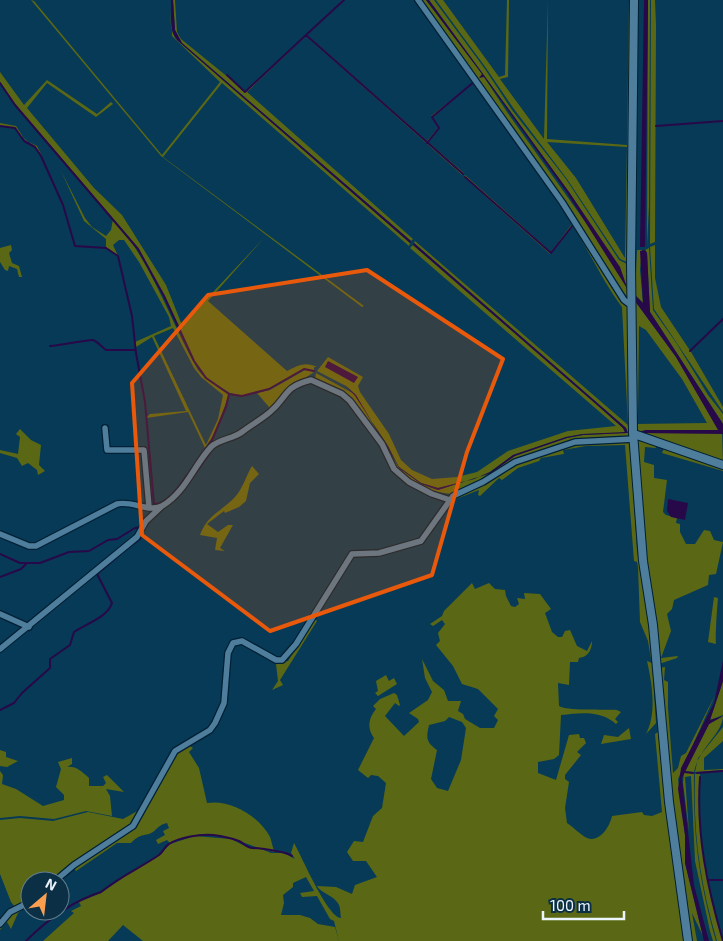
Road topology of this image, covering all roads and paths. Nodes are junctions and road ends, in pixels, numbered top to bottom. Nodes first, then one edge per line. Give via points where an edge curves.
1 (418, 0) edge
2 (634, 0) edge
3 (632, 303) junction
4 (105, 428) dead end
5 (634, 433) junction
6 (723, 465) edge
7 (450, 500) junction
8 (162, 506) junction
9 (149, 507) junction
10 (0, 534) edge
11 (0, 614) edge
12 (28, 627) junction
13 (0, 649) edge
14 (67, 871) edge
15 (20, 907) edge
16 (0, 924) edge
17 (688, 941) edge

1 - 3 street via 562,202 624,300
2 - 3 main road
3 - 5 main road
4 - 9 street via 106,450 144,450
5 - 6 main road
5 - 7 street via 575,442 515,462 483,482 462,490
5 - 17 main road via 643,561
7 - 8 street via 404,478 394,469 382,444 350,401 311,380 297,384 284,394 271,412 240,433 213,445 190,478
7 - 14 street via 421,541 379,553 352,554 296,644 282,660 276,660 242,641 233,643 228,653 224,703 210,730 174,751 132,826
8 - 9 street
8 - 12 street via 146,521 137,537
9 - 10 street via 131,502 117,504 36,546
11 - 12 street
12 - 13 street
15 - 16 street via 10,912

